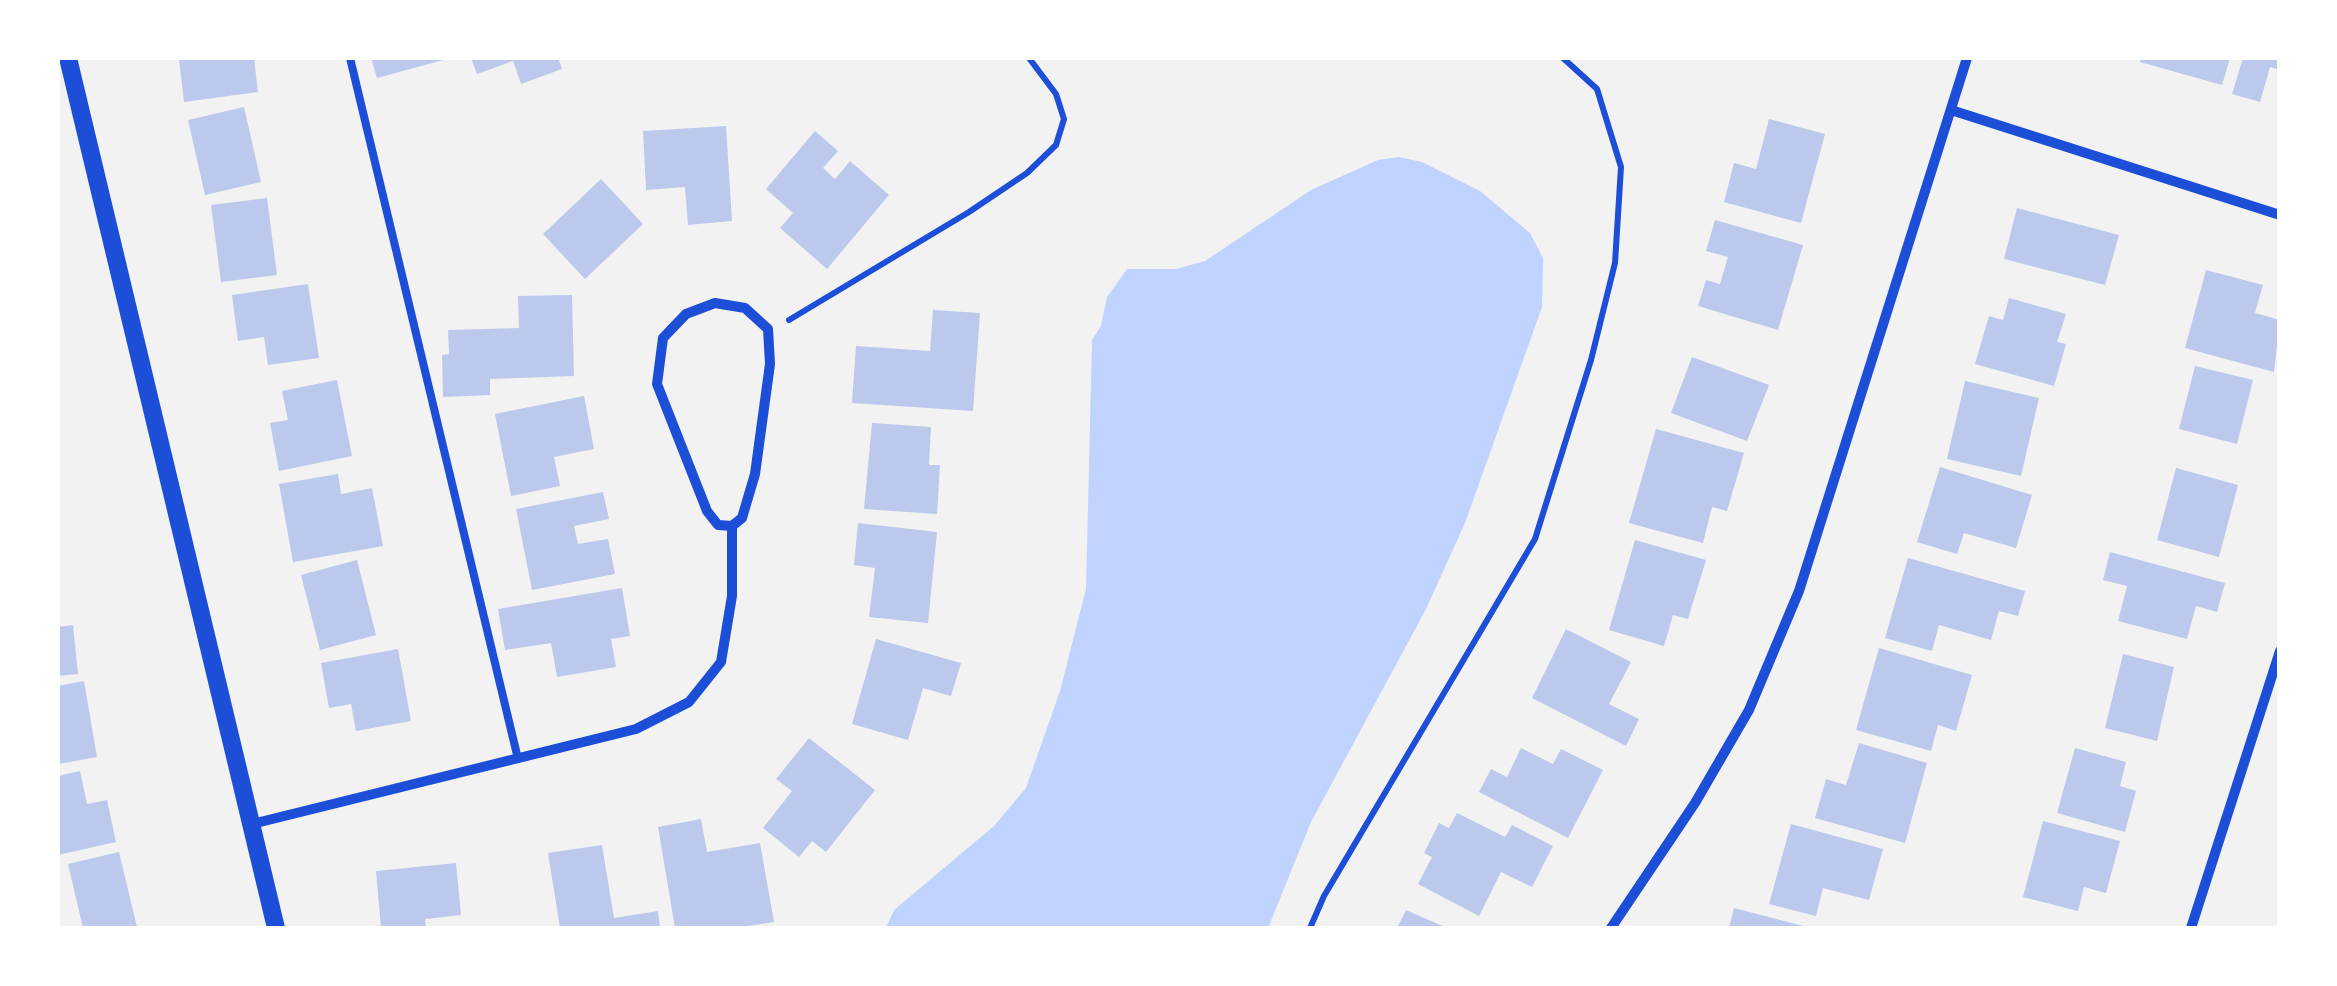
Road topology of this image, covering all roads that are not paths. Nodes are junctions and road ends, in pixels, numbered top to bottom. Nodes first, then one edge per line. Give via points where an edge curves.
1 (68, 58) edge
2 (350, 58) edge
3 (1967, 58) edge
4 (1951, 110) junction
5 (2280, 215) edge
6 (732, 526) junction
7 (2280, 651) edge
8 (518, 759) junction
9 (252, 824) junction
10 (276, 928) edge
11 (1611, 928) edge
12 (2191, 928) edge

1 - 9 street
2 - 8 lane
3 - 4 street
4 - 5 street
4 - 11 street via 1792,608 1749,710
6 - 6 street via 718,524 706,511 657,384 663,338 686,314 715,303 745,308 768,329 770,364 755,474 742,518
6 - 8 street via 732,596 721,662 689,702 636,729
7 - 12 street
8 - 9 street
9 - 10 street

